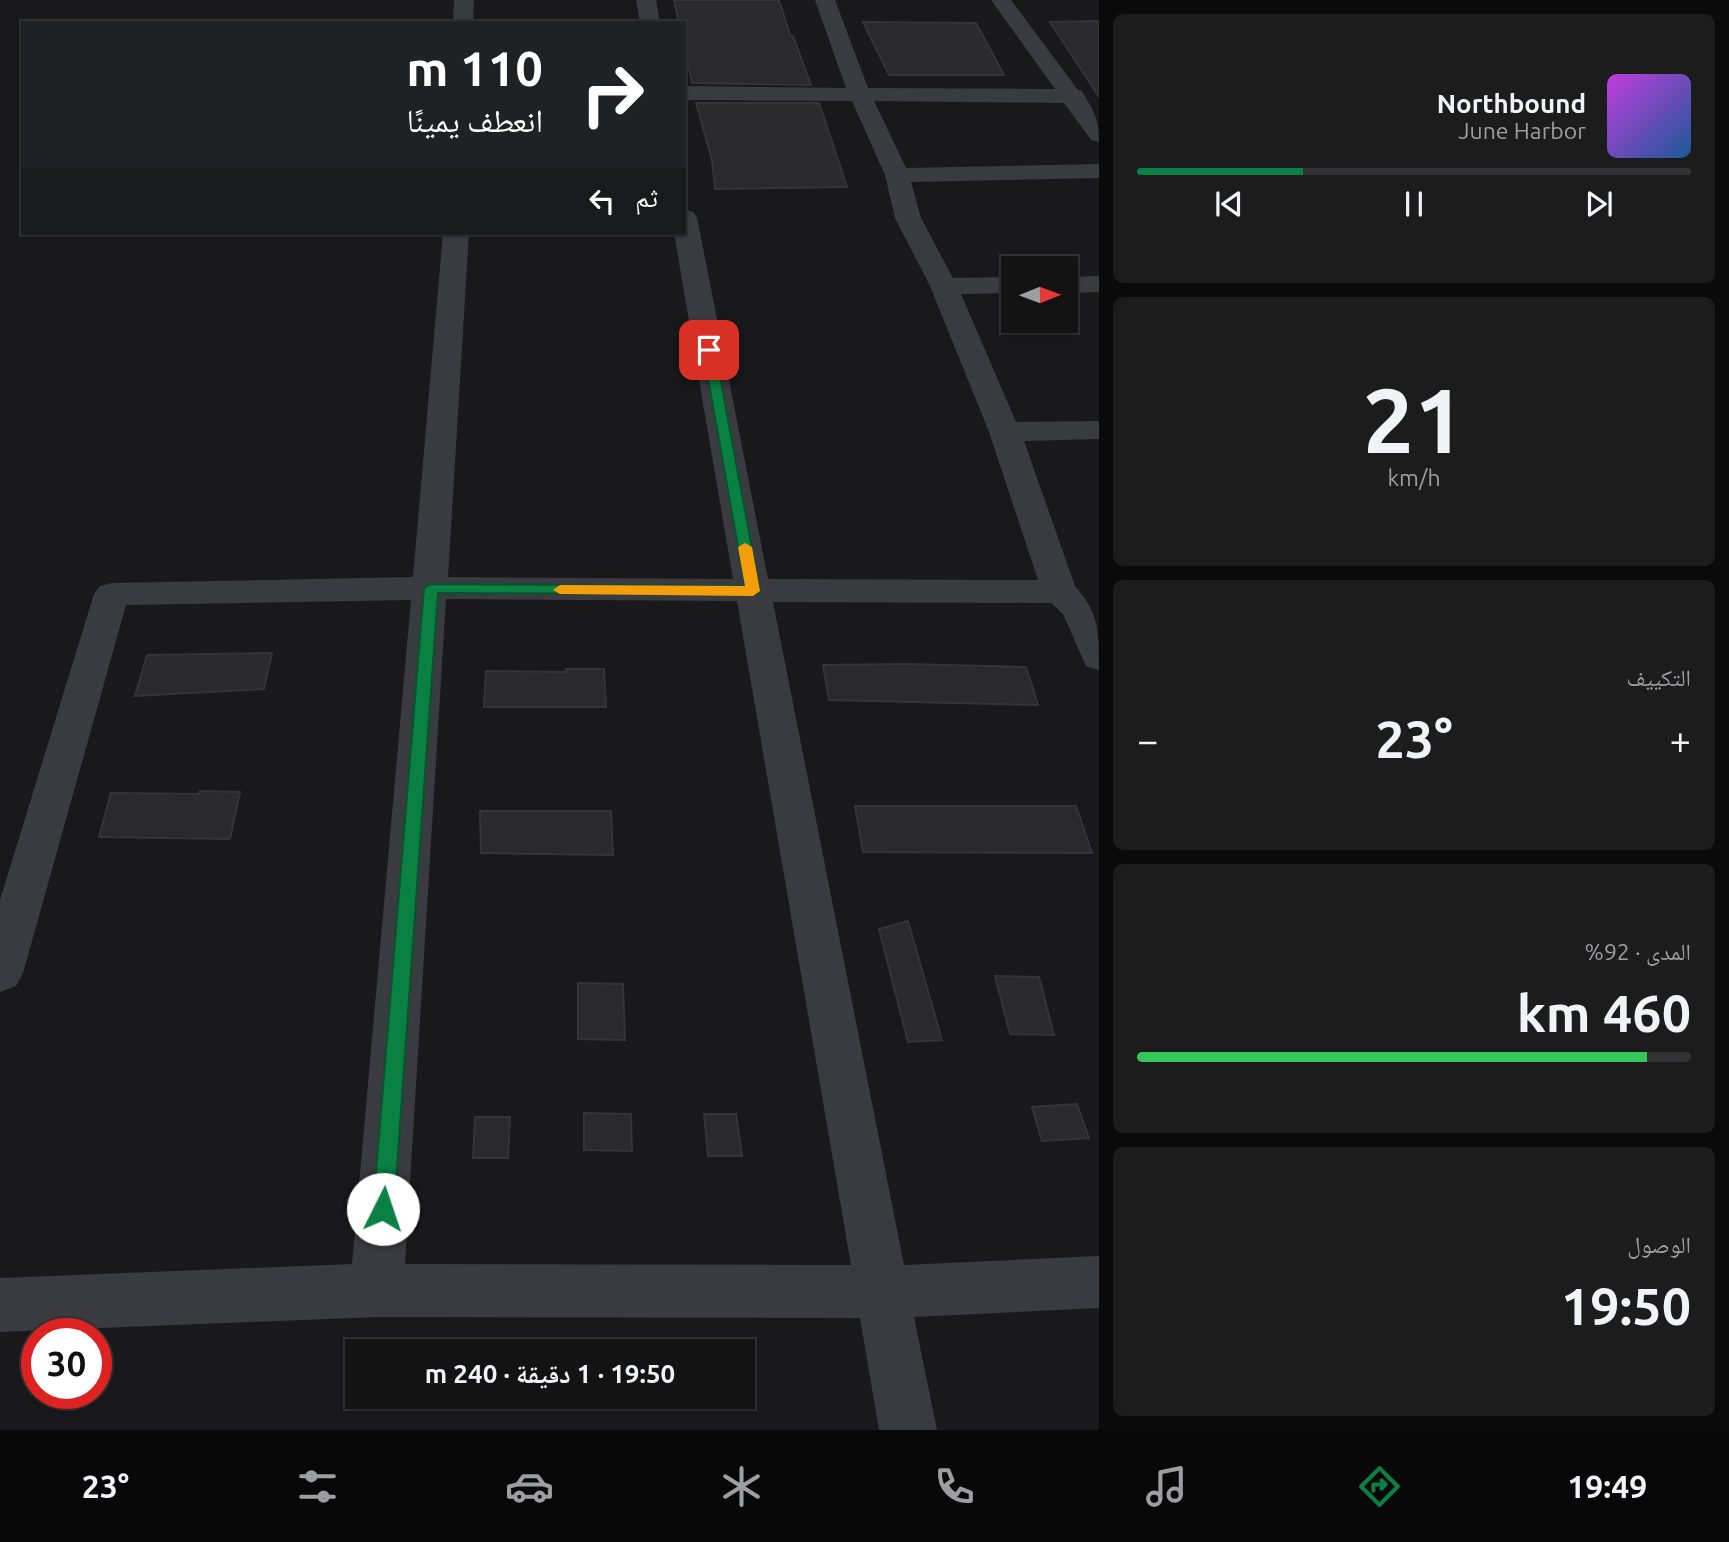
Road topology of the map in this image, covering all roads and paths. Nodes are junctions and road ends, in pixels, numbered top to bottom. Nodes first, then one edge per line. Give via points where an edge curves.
1 (464, 0) edge
2 (646, 0) edge
3 (825, 0) edge
4 (1001, 0) edge
5 (463, 21) edge
6 (650, 21) edge
7 (686, 93) edge
8 (860, 95) junction
9 (1073, 96) junction
10 (1099, 135) edge
11 (1099, 171) edge
12 (897, 175) junction
13 (686, 228) edge
14 (456, 235) edge
15 (1099, 284) edge
16 (1001, 285) edge
17 (1078, 285) edge
18 (944, 286) junction
19 (1099, 430) edge
20 (1005, 432) junction
21 (431, 588) junction
22 (753, 591) junction
23 (1059, 592) junction
24 (1099, 657) edge
25 (0, 973) edge
26 (1099, 1282) edge
27 (377, 1290) junction
28 (884, 1292) junction
29 (0, 1305) edge
30 (908, 1430) edge

1 - 5 street
2 - 6 street
3 - 8 street
4 - 9 street
7 - 8 street
8 - 9 street
8 - 12 street
9 - 10 street
11 - 12 street
12 - 18 street via 908,218
13 - 22 street
14 - 21 street
15 - 17 street
16 - 18 street
18 - 20 street
19 - 20 street
20 - 23 street
21 - 22 street
21 - 25 street via 111,594
21 - 27 street
22 - 23 street
22 - 28 street
23 - 24 street via 1079,608
26 - 28 street
27 - 28 street
27 - 29 street
28 - 30 street

